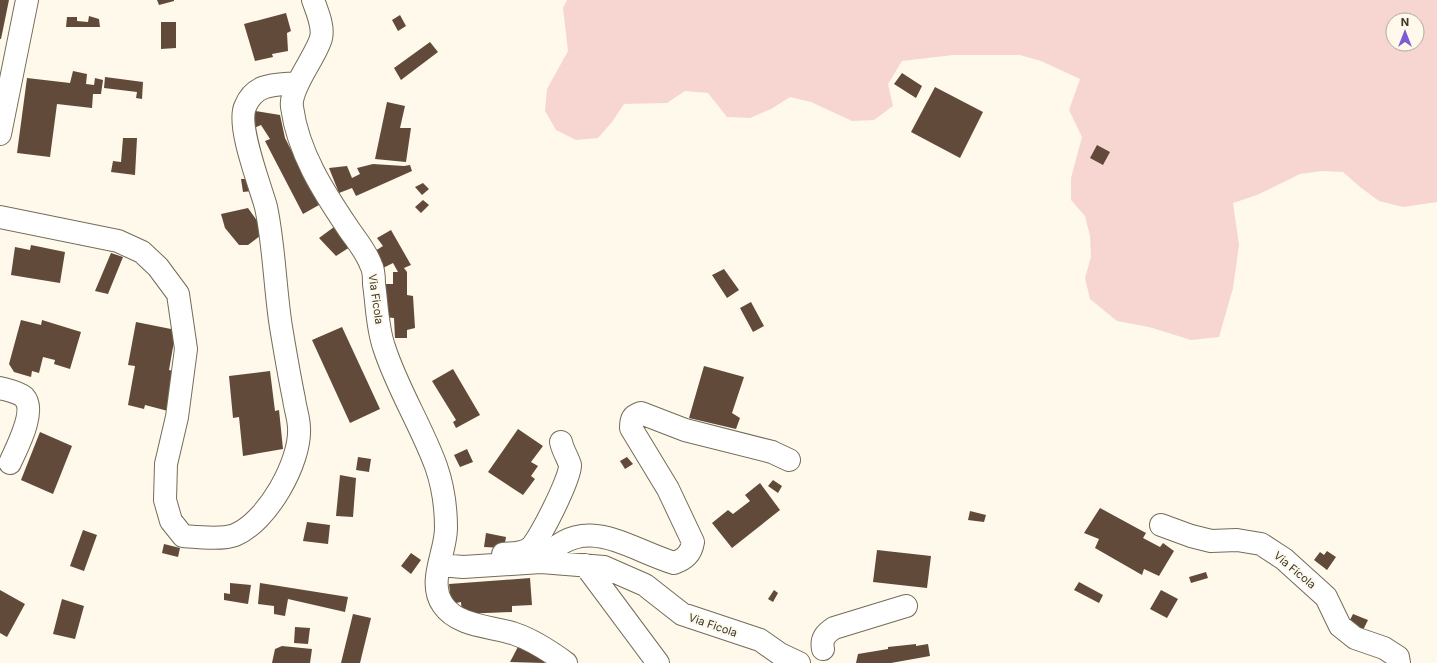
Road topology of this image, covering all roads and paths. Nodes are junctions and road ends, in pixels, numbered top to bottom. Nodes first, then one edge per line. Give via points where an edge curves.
1 (28, 0) edge
2 (313, 0) edge
3 (298, 83) junction
4 (0, 134) edge
5 (0, 217) edge
6 (0, 388) edge
7 (561, 442) dead end
8 (789, 460) dead end
9 (10, 463) dead end
10 (1161, 524) dead end
11 (442, 557) junction
12 (541, 562) junction
13 (585, 565) junction
14 (906, 606) dead end
15 (853, 637) dead end
16 (823, 649) junction
17 (566, 663) edge
18 (658, 663) edge
19 (800, 663) edge
20 (1399, 663) edge

1 - 4 street
2 - 3 street, Via Ficola via 321,37
3 - 5 street via 265,86 254,93 244,108 244,131 248,150 266,208 281,326 299,429 296,456 270,506 234,535 212,538 184,536 170,521 165,500 166,464 177,417 186,349 178,294 158,267 142,252 118,241
3 - 11 street, Via Ficola via 291,104 311,170 372,266 383,345 436,466 445,498 446,529
6 - 9 street via 24,397 28,407 26,425
7 - 11 street via 570,466 568,479 532,547 522,552
8 - 12 street via 772,452 685,430 641,413 631,420 631,428 668,489 693,542 692,550 683,560 674,563 637,547 598,535 584,534 561,543
10 - 20 street, Via Ficola via 1210,541 1237,540 1261,544 1284,559 1326,597 1340,626 1355,638 1384,648 1398,657
11 - 12 street, Via Ficola via 463,567
11 - 17 street, Via Ficola via 436,578 438,594 443,605 454,616 474,624 516,634
12 - 13 street, Via Ficola
13 - 18 street
13 - 19 street, Via Ficola via 604,567 646,586 682,614 760,640 780,654
14 - 16 street via 834,628 825,636 822,642
15 - 16 street
16 - 19 street via 810,654

